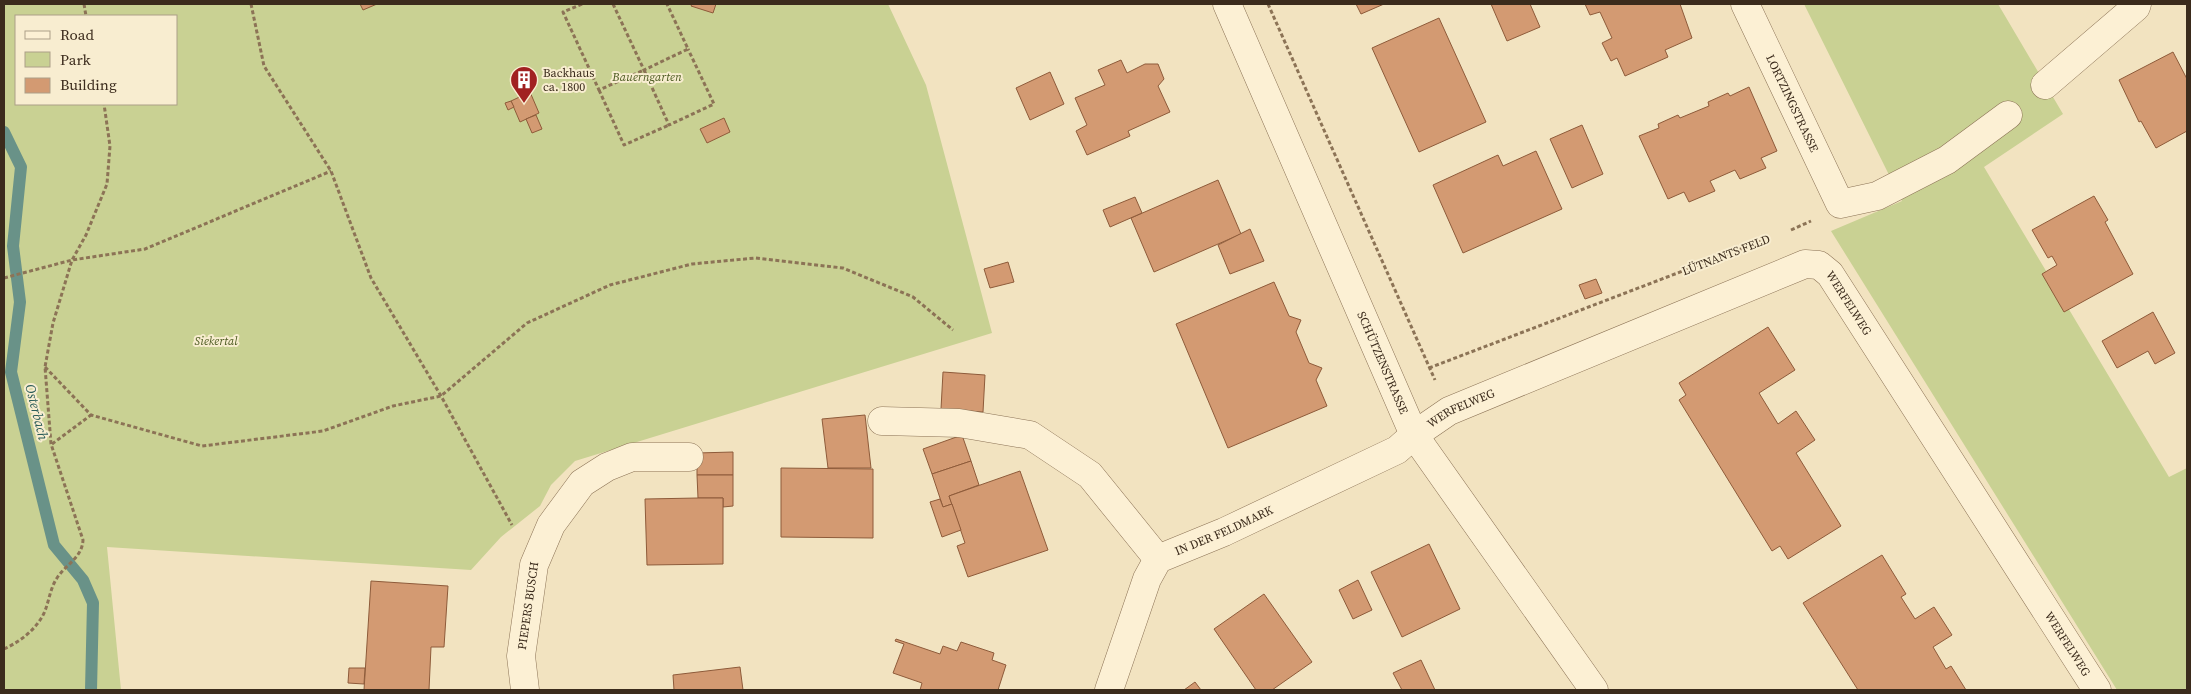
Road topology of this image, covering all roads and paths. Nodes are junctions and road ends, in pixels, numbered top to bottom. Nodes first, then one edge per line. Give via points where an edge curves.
1 (251, 4) edge
2 (582, 4) edge
3 (613, 4) edge
4 (667, 4) edge
5 (1227, 4) edge
6 (1268, 4) edge
7 (1745, 4) edge
8 (2138, 4) edge
9 (688, 49) junction
10 (644, 70) junction
11 (2045, 85) dead end
12 (599, 90) junction
13 (104, 105) edge
14 (2008, 115) dead end
15 (669, 125) junction
16 (331, 171) junction
17 (1840, 204) junction
18 (1790, 230) dead end
19 (1771, 238) dead end
20 (72, 260) junction
21 (4, 278) edge
22 (953, 330) dead end
23 (45, 367) junction
24 (1429, 368) junction
25 (441, 396) junction
26 (1450, 411) junction
27 (91, 415) junction
28 (882, 421) dead end
29 (1414, 435) junction
30 (51, 444) junction
31 (690, 457) dead end
32 (1158, 559) junction
33 (534, 565) junction
34 (4, 649) edge
35 (525, 690) edge
36 (1109, 690) edge
37 (1594, 690) edge
38 (2096, 690) edge

1 - 16 path via 264,66
2 - 12 path via 563,12
3 - 10 path
4 - 9 path
5 - 29 street, SCHÜTZENSTRASSE
6 - 24 path
7 - 17 street, LORTZINGSTRASSE
8 - 11 street
9 - 10 path
9 - 15 path via 714,104
10 - 12 path
10 - 15 path
12 - 15 path via 624,146
13 - 20 path via 110,146 107,184
14 - 17 street via 1938,164 1877,196
16 - 20 path via 145,249
16 - 25 path via 372,278
17 - 18 path
19 - 24 path, LÜTNANTS FELD
20 - 21 path
20 - 23 path via 53,323
22 - 25 path via 913,296 842,268 756,258 692,264 610,285 527,323
23 - 27 path
23 - 30 path
24 - 26 path
25 - 27 path via 393,406 323,431 202,446
25 - 33 path
26 - 29 street, WERFELWEG
26 - 38 street, WERFELWEG via 1805,264 1819,265 1830,274
27 - 30 path
28 - 32 street via 959,423 1030,435 1090,475
29 - 32 street, IN DER FELDMARK via 1397,450 1224,532
29 - 37 street, SCHÜTZENSTRASSE
30 - 34 path via 83,540 82,548 58,576 42,617 22,640
31 - 33 street, PIEPERS BUSCH via 632,458 606,467 582,483 551,525
32 - 36 street via 1147,579
33 - 35 street, PIEPERS BUSCH via 521,656

